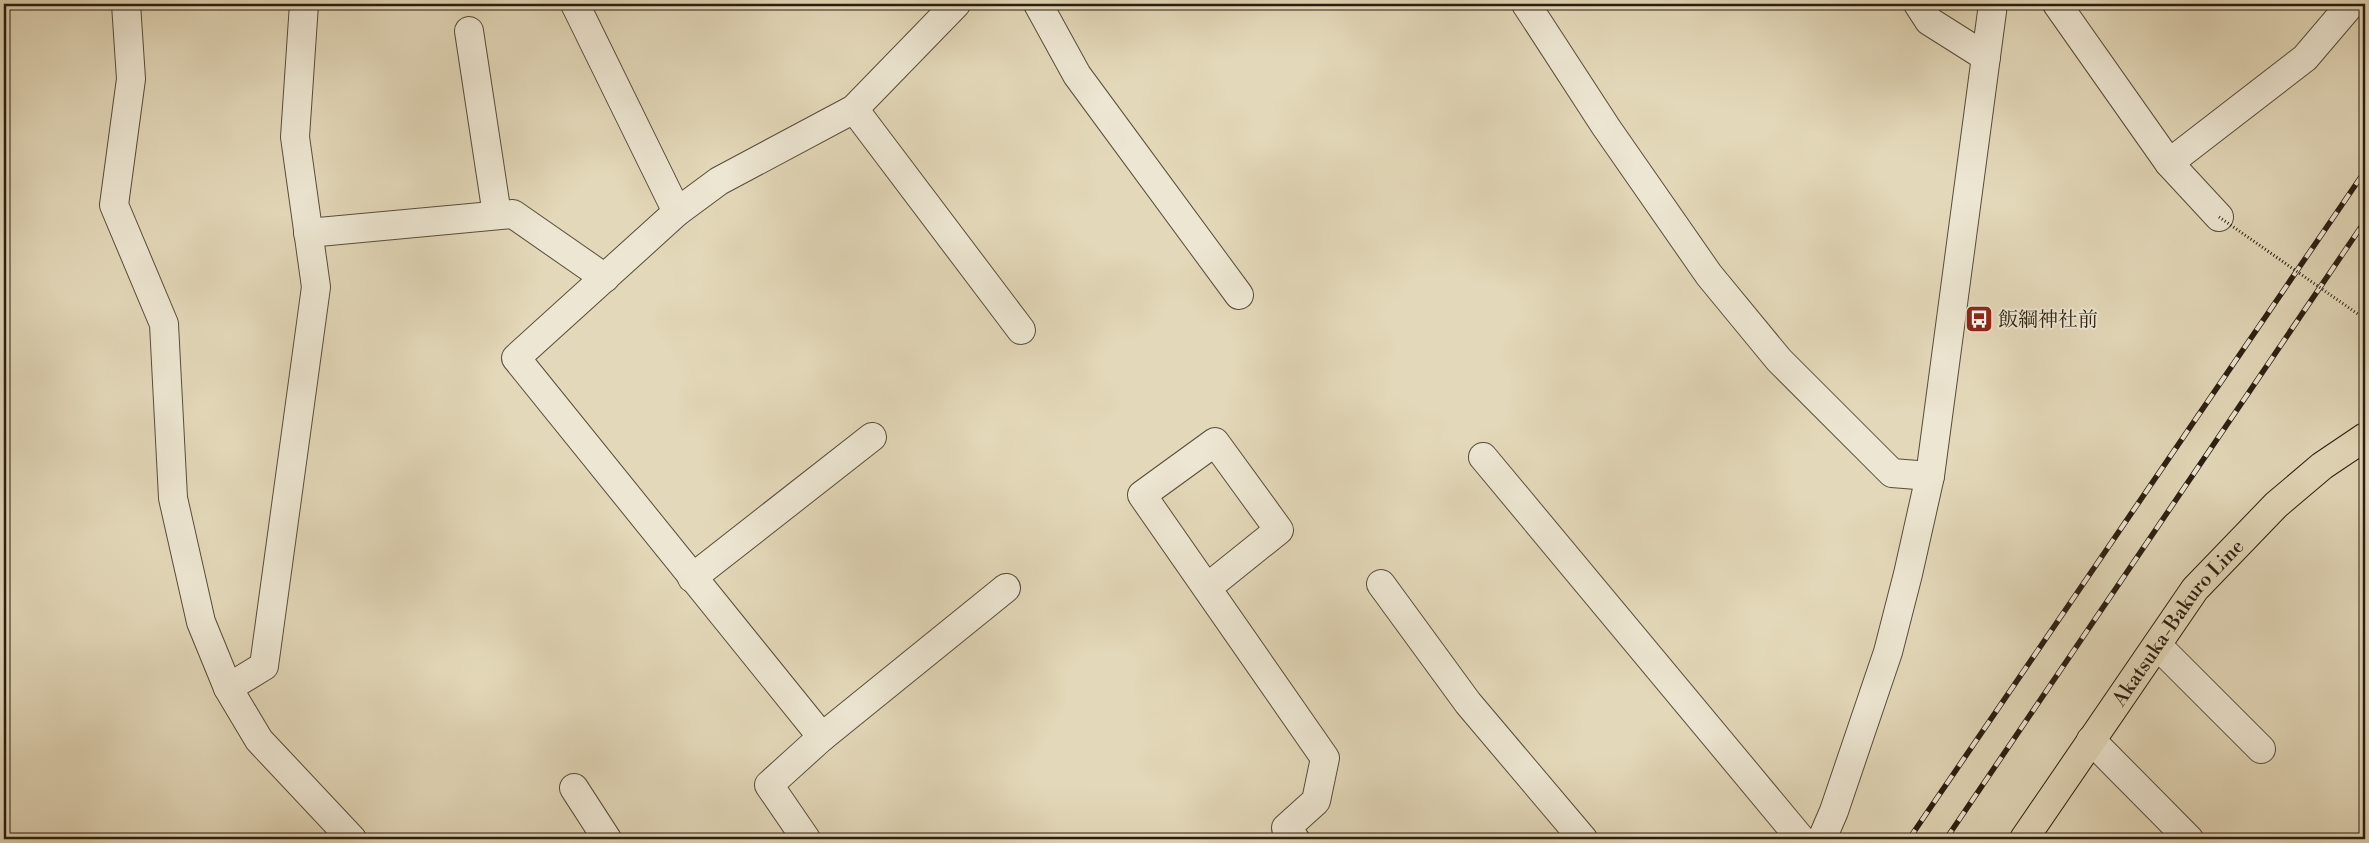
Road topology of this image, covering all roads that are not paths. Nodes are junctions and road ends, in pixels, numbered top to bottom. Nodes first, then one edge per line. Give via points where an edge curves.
1 (126, 4) edge
2 (304, 4) edge
3 (575, 4) edge
4 (956, 4) edge
5 (1038, 4) edge
6 (1526, 4) edge
7 (1918, 4) edge
8 (1993, 4) edge
9 (2057, 4) edge
10 (2351, 4) edge
11 (469, 31) dead end
12 (1986, 57) junction
13 (854, 109) junction
14 (2170, 163) junction
15 (677, 212) junction
16 (497, 215) junction
17 (2219, 217) road end
18 (308, 233) junction
19 (605, 278) junction
20 (1239, 295) dead end
21 (1020, 330) dead end
22 (872, 437) dead end
23 (2365, 437) edge
24 (1483, 457) dead end
25 (1930, 476) junction
26 (692, 578) junction
27 (1380, 584) dead end
28 (1208, 587) junction
29 (1006, 588) dead end
30 (2157, 645) junction
31 (228, 688) junction
32 (822, 737) junction
33 (2091, 740) junction
34 (2261, 749) dead end
35 (574, 788) dead end
36 (352, 839) edge
37 (607, 839) edge
38 (806, 839) edge
39 (1295, 839) edge
40 (1583, 839) edge
41 (1801, 839) edge
42 (1822, 839) edge
43 (2024, 839) edge
44 (2189, 839) edge

1 - 31 street via 131,79 114,205 164,324 173,498 201,622
2 - 18 street via 295,137
3 - 15 street
4 - 13 street
5 - 20 street via 1077,75
6 - 25 street via 1606,127 1709,275 1778,360 1892,473
7 - 12 street via 1929,21
8 - 12 street
9 - 14 street
10 - 14 street via 2305,58
11 - 16 street
12 - 25 street
13 - 15 street via 719,181
13 - 21 street
14 - 17 street
15 - 19 street
16 - 18 street
16 - 19 street via 513,214
18 - 31 street via 316,287 264,666
19 - 26 street via 516,358
22 - 26 street
23 - 30 main road, Akatsuka-Bakuro Line via 2322,466 2276,505 2195,589
24 - 41 street
25 - 42 street via 1888,652
26 - 32 street
27 - 40 street via 1468,703
28 - 28 street via 1142,495 1216,442 1279,530
28 - 39 street via 1325,758 1316,801 1286,828
29 - 32 street
30 - 33 main road, Akatsuka-Bakuro Line
30 - 34 street
31 - 36 street via 259,740
32 - 38 street via 769,785
33 - 43 main road, Akatsuka-Bakuro Line
33 - 44 street
35 - 37 street

